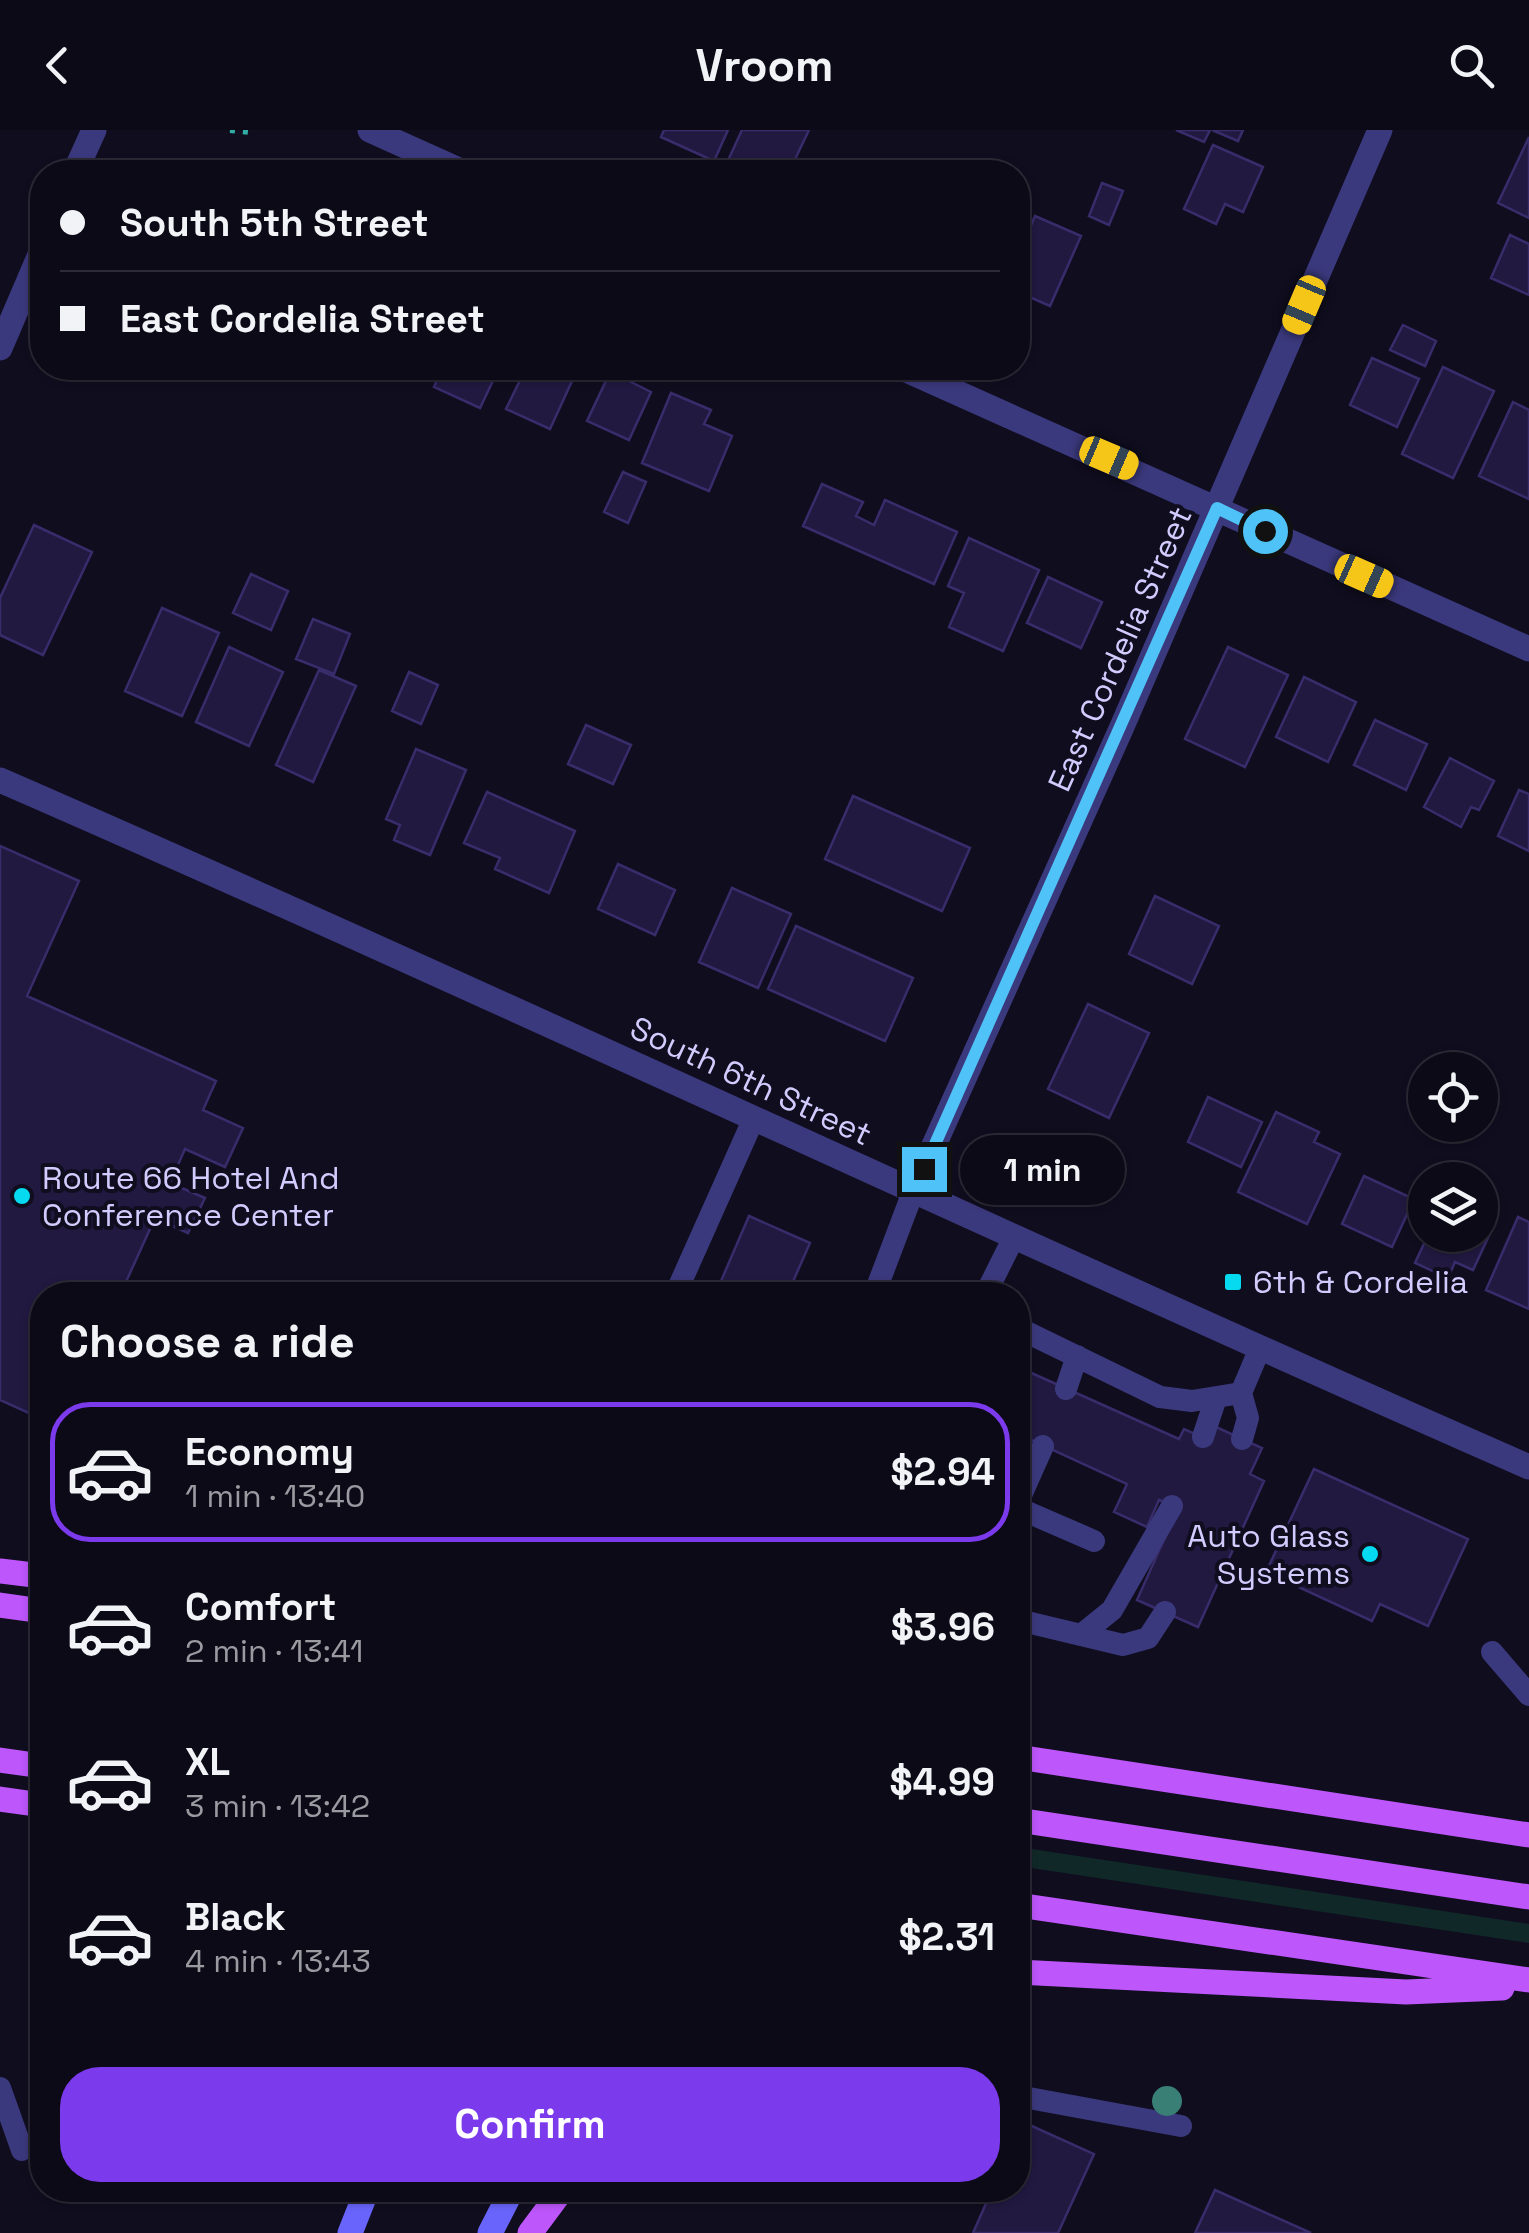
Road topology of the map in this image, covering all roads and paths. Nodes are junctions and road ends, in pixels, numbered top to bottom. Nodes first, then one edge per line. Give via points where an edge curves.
1 (94, 130) edge
2 (230, 130) edge
3 (370, 130) edge
4 (1380, 130) edge
5 (250, 132) edge
6 (81, 160) edge
7 (436, 160) edge
8 (30, 278) edge
9 (0, 348) edge
10 (929, 380) edge
11 (1217, 508) junction
12 (1529, 649) edge
13 (0, 780) edge
14 (754, 1118) junction
15 (913, 1192) junction
16 (1014, 1238) junction
17 (681, 1282) edge
18 (879, 1282) edge
19 (992, 1282) edge
20 (1030, 1334) edge
21 (1260, 1348) junction
22 (1077, 1356) junction
23 (1066, 1389) dead end
24 (1240, 1393) junction
25 (1216, 1398) junction
26 (1203, 1437) dead end
27 (1242, 1439) dead end
28 (1043, 1446) dead end
29 (1529, 1466) edge
30 (1030, 1477) edge
31 (1172, 1506) dead end
32 (1030, 1511) edge
33 (1094, 1541) dead end
34 (0, 1571) edge
35 (30, 1575) edge
36 (0, 1605) edge
37 (30, 1609) edge
38 (1165, 1612) dead end
39 (1030, 1623) edge
40 (1081, 1635) junction
41 (1492, 1652) dead end
42 (1529, 1695) edge
43 (0, 1760) edge
44 (1030, 1760) edge
45 (30, 1764) edge
46 (0, 1798) edge
47 (30, 1803) edge
48 (1030, 1822) edge
49 (1529, 1835) edge
50 (1529, 1897) edge
51 (1030, 1908) edge
52 (1030, 1973) edge
53 (1529, 1983) edge
54 (0, 2088) edge
55 (1030, 2098) edge
56 (1181, 2126) dead end
57 (22, 2150) dead end
58 (362, 2202) edge
59 (506, 2202) edge
60 (553, 2202) edge
61 (350, 2233) edge
62 (490, 2233) edge
63 (530, 2233) edge

1 - 6 street
2 - 5 path
3 - 7 street
4 - 11 street, East Cordelia Street
8 - 9 street
10 - 11 street
11 - 12 street
11 - 15 street, East Cordelia Street
13 - 14 street, South 6th Street
14 - 15 street, South 6th Street
14 - 17 lane
15 - 16 street, South 6th Street
15 - 18 lane
16 - 19 lane
16 - 21 street, South 6th Street
20 - 22 lane
21 - 24 lane
21 - 29 street, South 6th Street
22 - 23 lane
22 - 25 lane via 1160,1396
24 - 25 lane
24 - 27 lane via 1248,1418
25 - 26 lane
28 - 30 lane
31 - 40 lane via 1112,1610
32 - 33 lane
34 - 35 main road
36 - 37 main road
38 - 40 lane via 1148,1638 1123,1645
39 - 40 lane
41 - 42 lane
43 - 45 main road
44 - 49 main road
46 - 47 main road
48 - 50 main road
51 - 53 main road
52 - 53 main road via 1406,1992
54 - 57 lane
55 - 56 lane
58 - 61 main road
59 - 62 main road
60 - 63 main road

